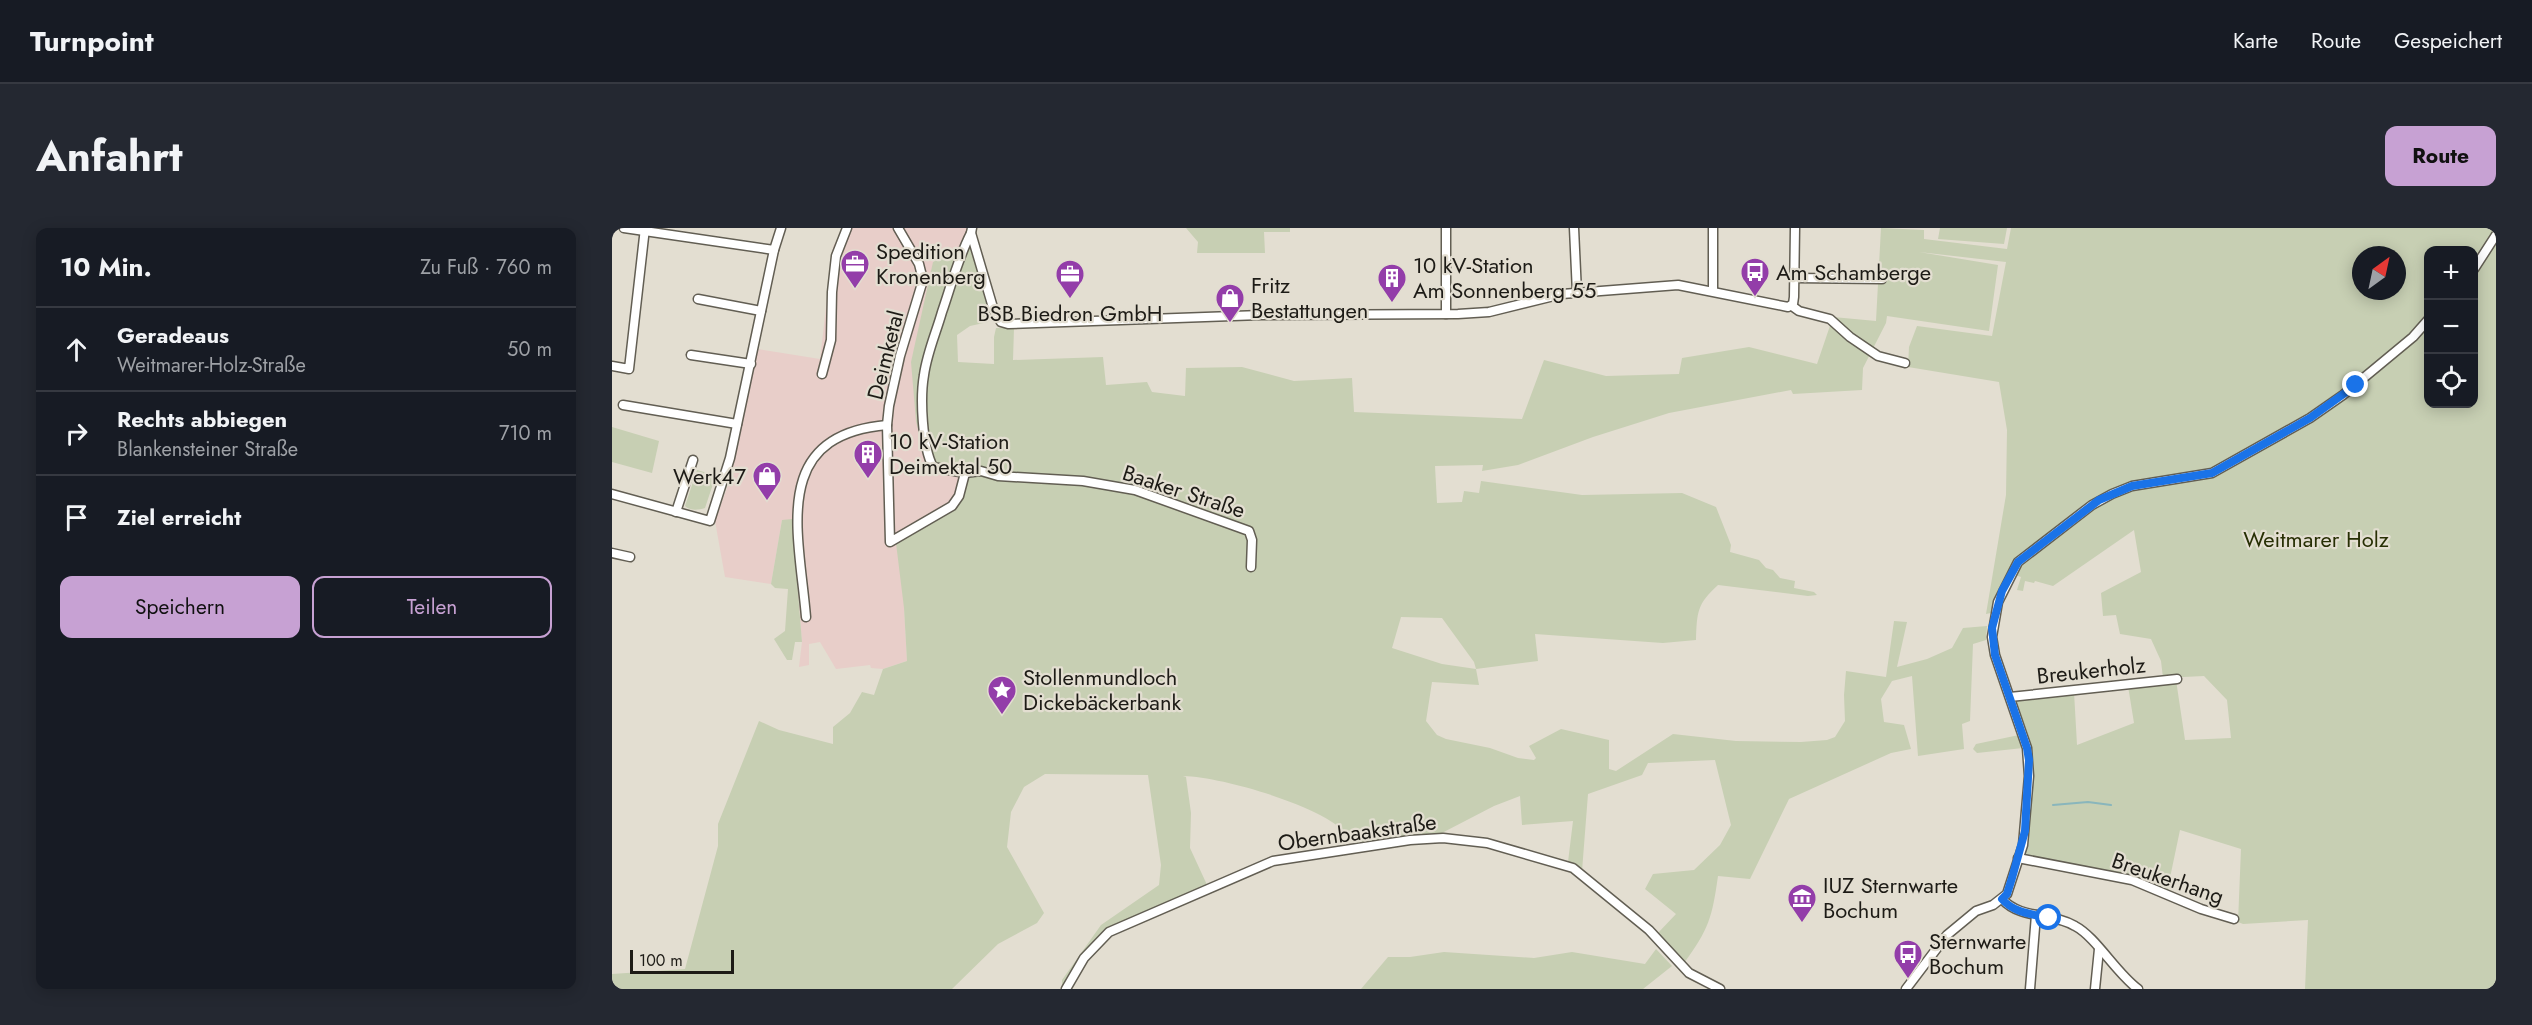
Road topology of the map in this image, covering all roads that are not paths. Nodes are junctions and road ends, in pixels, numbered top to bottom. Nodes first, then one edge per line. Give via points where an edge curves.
1 (624, 228) edge
2 (781, 228) edge
3 (847, 228) edge
4 (897, 228) edge
5 (1446, 228) edge
6 (1574, 228) edge
7 (1713, 228) edge
8 (1795, 228) edge
9 (645, 229) edge
10 (971, 231) edge
11 (2496, 235) edge
12 (774, 250) junction
13 (2478, 263) edge
14 (1795, 278) junction
15 (1882, 279) dead end
16 (1713, 291) junction
17 (1577, 293) junction
18 (698, 299) dead end
19 (1791, 306) junction
20 (761, 311) junction
21 (1446, 314) junction
22 (2424, 325) edge
23 (691, 355) dead end
24 (1905, 363) dead end
25 (751, 364) junction
26 (612, 366) edge
27 (822, 374) dead end
28 (623, 405) dead end
29 (737, 424) junction
30 (887, 425) junction
31 (693, 460) dead end
32 (965, 472) junction
33 (613, 497) edge
34 (676, 512) junction
35 (612, 553) edge
36 (630, 557) dead end
37 (1251, 567) dead end
38 (806, 617) dead end
39 (2177, 679) dead end
40 (2010, 698) junction
41 (2018, 858) junction
42 (2002, 899) junction
43 (2036, 915) junction
44 (2234, 920) dead end
45 (2099, 949) junction
46 (1066, 989) edge
47 (1720, 989) edge
48 (1906, 989) edge
49 (2030, 989) edge
50 (2095, 989) edge
51 (2138, 989) edge

1 - 9 street
2 - 12 street
3 - 27 street via 836,256 831,340
4 - 30 street, Deimketal via 920,264 923,280 900,356
5 - 21 street
6 - 17 street
7 - 16 street
8 - 14 street
9 - 12 street
9 - 26 street via 629,369
10 - 21 street via 994,311 1005,323
10 - 32 street, Baaker Straße via 926,364 923,401 928,458 933,467
11 - 13 street
12 - 20 street
14 - 15 street
14 - 19 street
16 - 17 street via 1678,285
16 - 19 street
17 - 21 street via 1489,312
18 - 20 street
19 - 24 street via 1830,319 1878,356
20 - 25 street
22 - 40 street via 2343,396 2310,418 2212,473 2132,486 2112,494 2024,556 2002,591 1992,628 1993,646
23 - 25 street
25 - 29 street
28 - 29 street
29 - 34 street via 710,521
30 - 32 street, Deimketal via 890,542 951,506 959,496
30 - 38 street, Deimketal via 836,439 815,455 805,471 796,502
31 - 34 street
32 - 37 street, Baaker Straße via 1083,481 1135,490 1249,531
33 - 34 street
35 - 36 street
39 - 40 street, Breukerholz
40 - 41 street via 2029,760 2025,831
41 - 42 street
41 - 44 street, Breukerhang via 2132,880
42 - 43 street via 2010,907
42 - 48 street via 1976,911 1947,935
43 - 45 street via 2076,926
43 - 49 street
45 - 50 street
45 - 51 street
46 - 47 street, Obernbaakstraße via 1084,958 1109,932 1273,861 1443,838 1487,843 1573,868 1649,930 1689,973

